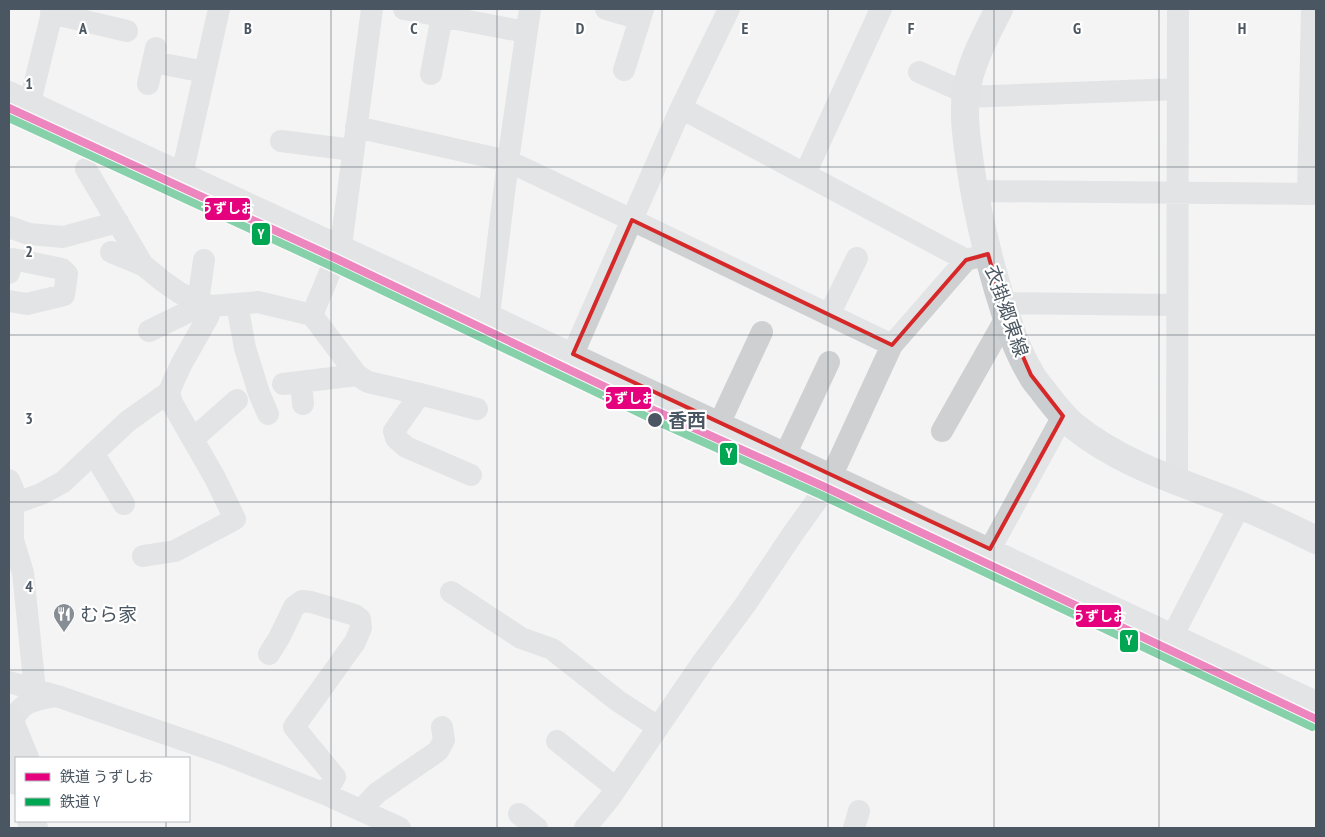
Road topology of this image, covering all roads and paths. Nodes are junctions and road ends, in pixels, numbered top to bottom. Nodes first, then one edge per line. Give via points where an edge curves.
1 (219, 9) edge
2 (372, 9) edge
3 (404, 9) edge
4 (530, 9) edge
5 (606, 9) edge
6 (729, 9) edge
7 (881, 9) edge
8 (1178, 9) edge
9 (1312, 9) edge
10 (995, 10) edge
11 (52, 11) edge
12 (641, 14) edge
13 (442, 16) junction
14 (127, 31) dead end
15 (526, 32) junction
16 (624, 70) dead end
17 (205, 72) junction
18 (919, 72) dead end
19 (431, 74) dead end
20 (148, 84) dead end
21 (1178, 88) junction
22 (9, 92) edge
23 (966, 95) junction
24 (30, 102) junction
25 (681, 108) junction
26 (356, 127) junction
27 (281, 141) dead end
28 (353, 150) junction
29 (508, 161) junction
30 (86, 168) dead end
31 (182, 174) junction
32 (805, 174) junction
33 (974, 191) junction
34 (1177, 192) junction
35 (1312, 194) edge
36 (632, 220) junction
37 (118, 222) junction
38 (17, 230) edge
39 (341, 246) junction
40 (111, 252) dead end
41 (977, 257) junction
42 (857, 258) dead end
43 (204, 260) dead end
44 (143, 265) junction
45 (13, 266) edge
46 (9, 301) edge
47 (201, 303) junction
48 (237, 304) junction
49 (1177, 306) junction
50 (1004, 311) junction
51 (312, 315) junction
52 (489, 315) junction
53 (829, 315) junction
54 (149, 331) dead end
55 (762, 332) dead end
56 (892, 345) junction
57 (573, 354) junction
58 (829, 362) dead end
59 (357, 375) junction
60 (169, 392) junction
61 (420, 394) junction
62 (237, 400) dead end
63 (303, 404) dead end
64 (477, 409) dead end
65 (268, 414) dead end
66 (1063, 416) junction
67 (720, 422) junction
68 (942, 431) dead end
69 (193, 439) junction
70 (786, 453) junction
71 (94, 454) junction
72 (465, 465) dead end
73 (832, 474) junction
74 (9, 480) edge
75 (1177, 482) junction
76 (13, 504) junction
77 (124, 504) dead end
78 (1240, 505) junction
79 (1316, 540) edge
80 (990, 549) junction
81 (142, 556) dead end
82 (451, 592) dead end
83 (1173, 635) junction
84 (269, 654) dead end
85 (10, 683) edge
86 (35, 690) junction
87 (57, 696) junction
88 (1316, 702) edge
89 (10, 723) edge
90 (442, 727) dead end
91 (658, 727) junction
92 (556, 742) dead end
93 (25, 757) edge
94 (9, 761) edge
95 (15, 778) edge
96 (616, 788) junction
97 (325, 794) junction
98 (361, 810) junction
99 (519, 814) dead end
100 (400, 828) edge
101 (537, 828) edge
102 (585, 828) edge

1 - 17 street
2 - 26 street
3 - 13 street
4 - 15 street
5 - 12 street
6 - 25 street
7 - 32 street
8 - 21 street
9 - 35 street
10 - 23 main road, 衣掛郷東線 via 970,75
11 - 14 street
11 - 24 street
12 - 16 street
13 - 15 street
13 - 19 street
15 - 29 street
17 - 20 street via 155,54
17 - 31 street
18 - 23 street
21 - 23 street
21 - 34 street
22 - 24 street
23 - 33 main road, 衣掛郷東線 via 965,130
24 - 31 street
25 - 32 street
25 - 36 street
26 - 28 street
26 - 29 street
27 - 28 street
28 - 39 street
29 - 36 street
29 - 52 street
30 - 37 street
31 - 39 street
32 - 41 street
33 - 34 street
33 - 41 main road, 衣掛郷東線
34 - 35 street
34 - 49 street
36 - 53 street
36 - 57 street
37 - 38 street via 63,237
37 - 44 street
38 - 45 street
39 - 51 street
39 - 52 street
40 - 44 street
41 - 50 main road, 衣掛郷東線
41 - 56 street
42 - 53 street
43 - 47 street
44 - 47 street via 164,282
45 - 46 street via 62,269 67,274 64,295 27,304
47 - 48 street
47 - 54 street
47 - 60 street via 208,317
48 - 51 street via 258,302
48 - 65 street via 245,348
49 - 50 street
49 - 75 street
50 - 66 main road, 衣掛郷東線 via 1031,375
50 - 68 street
51 - 59 street
52 - 57 street
53 - 56 street
55 - 67 street
56 - 73 street
57 - 67 street
58 - 70 street
59 - 61 street via 368,382
59 - 63 street via 292,383
60 - 69 street
60 - 71 street via 128,421
61 - 64 street
61 - 72 street via 394,431 396,438 406,447
62 - 69 street
66 - 75 main road, 衣掛郷東線 via 1112,453
66 - 80 street
67 - 70 street
69 - 81 street via 235,519 175,551
70 - 73 street
71 - 76 street via 63,482
71 - 77 street
73 - 80 street
73 - 91 street via 820,496
74 - 76 street
75 - 78 main road, 衣掛郷東線
76 - 86 street via 14,540 23,573
78 - 79 main road, 衣掛郷東線
78 - 83 street
80 - 83 street
82 - 91 street via 520,638 552,649 618,701
83 - 88 street
84 - 97 street via 294,606 302,601 360,619 361,628 355,642 294,727 335,777
85 - 86 street
86 - 87 street
87 - 89 street via 28,703
87 - 97 street via 227,754
89 - 93 main road
90 - 98 street via 444,740 438,751 377,793
91 - 96 street
92 - 96 street
94 - 95 main road
96 - 102 street
97 - 98 street
98 - 100 street
99 - 101 street

